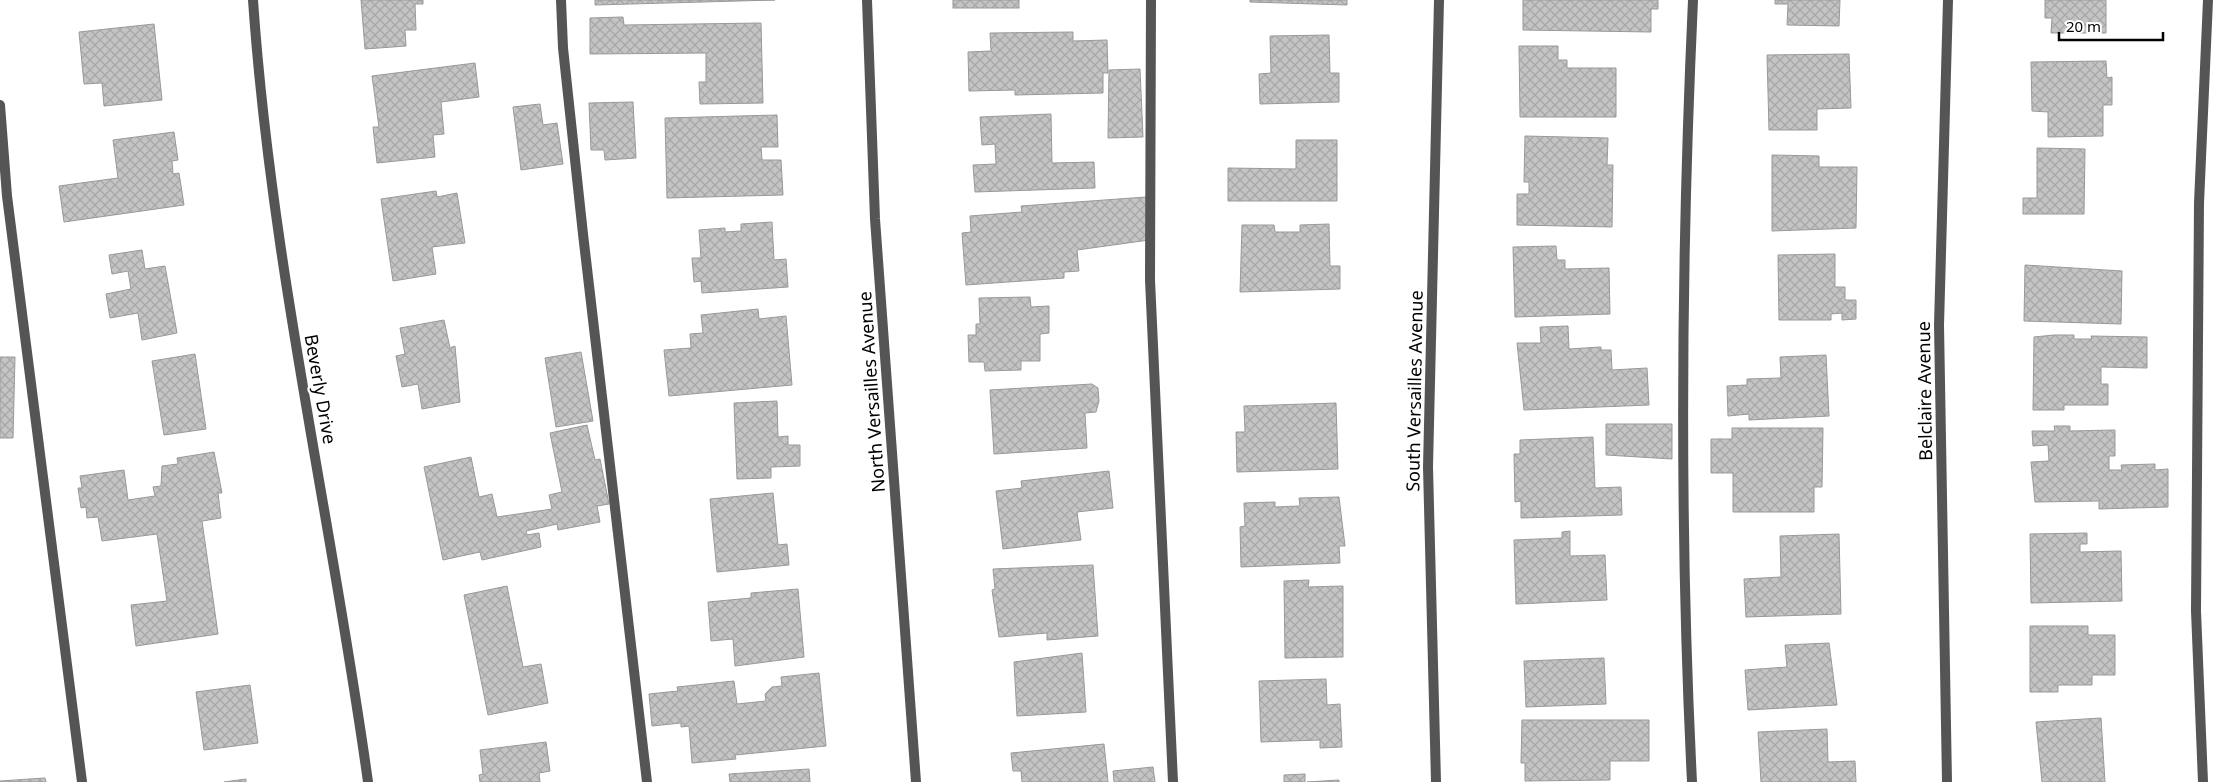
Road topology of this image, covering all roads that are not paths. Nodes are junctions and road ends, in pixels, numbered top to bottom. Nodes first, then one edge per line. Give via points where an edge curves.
1 (253, 0) edge
2 (561, 0) edge
3 (867, 0) edge
4 (1151, 0) edge
5 (1439, 0) edge
6 (1693, 0) edge
7 (1948, 0) edge
8 (2208, 0) edge
9 (0, 105) edge
10 (82, 782) edge
11 (368, 782) edge
12 (647, 782) edge
13 (916, 782) edge
14 (1173, 782) edge
15 (1436, 782) edge
16 (1692, 782) edge
17 (1948, 782) edge
18 (2203, 782) edge

1 - 11 street, Beverly Drive via 274,207 352,665
2 - 12 street via 563,48 583,234
3 - 13 street, North Versailles Avenue via 875,219
4 - 14 street via 1150,280
5 - 15 street, South Versailles Avenue via 1428,468
6 - 16 street via 1684,224 1687,698
7 - 17 street, Belclaire Avenue via 1939,325
8 - 18 street via 2198,203 2196,611
9 - 10 street via 7,196

